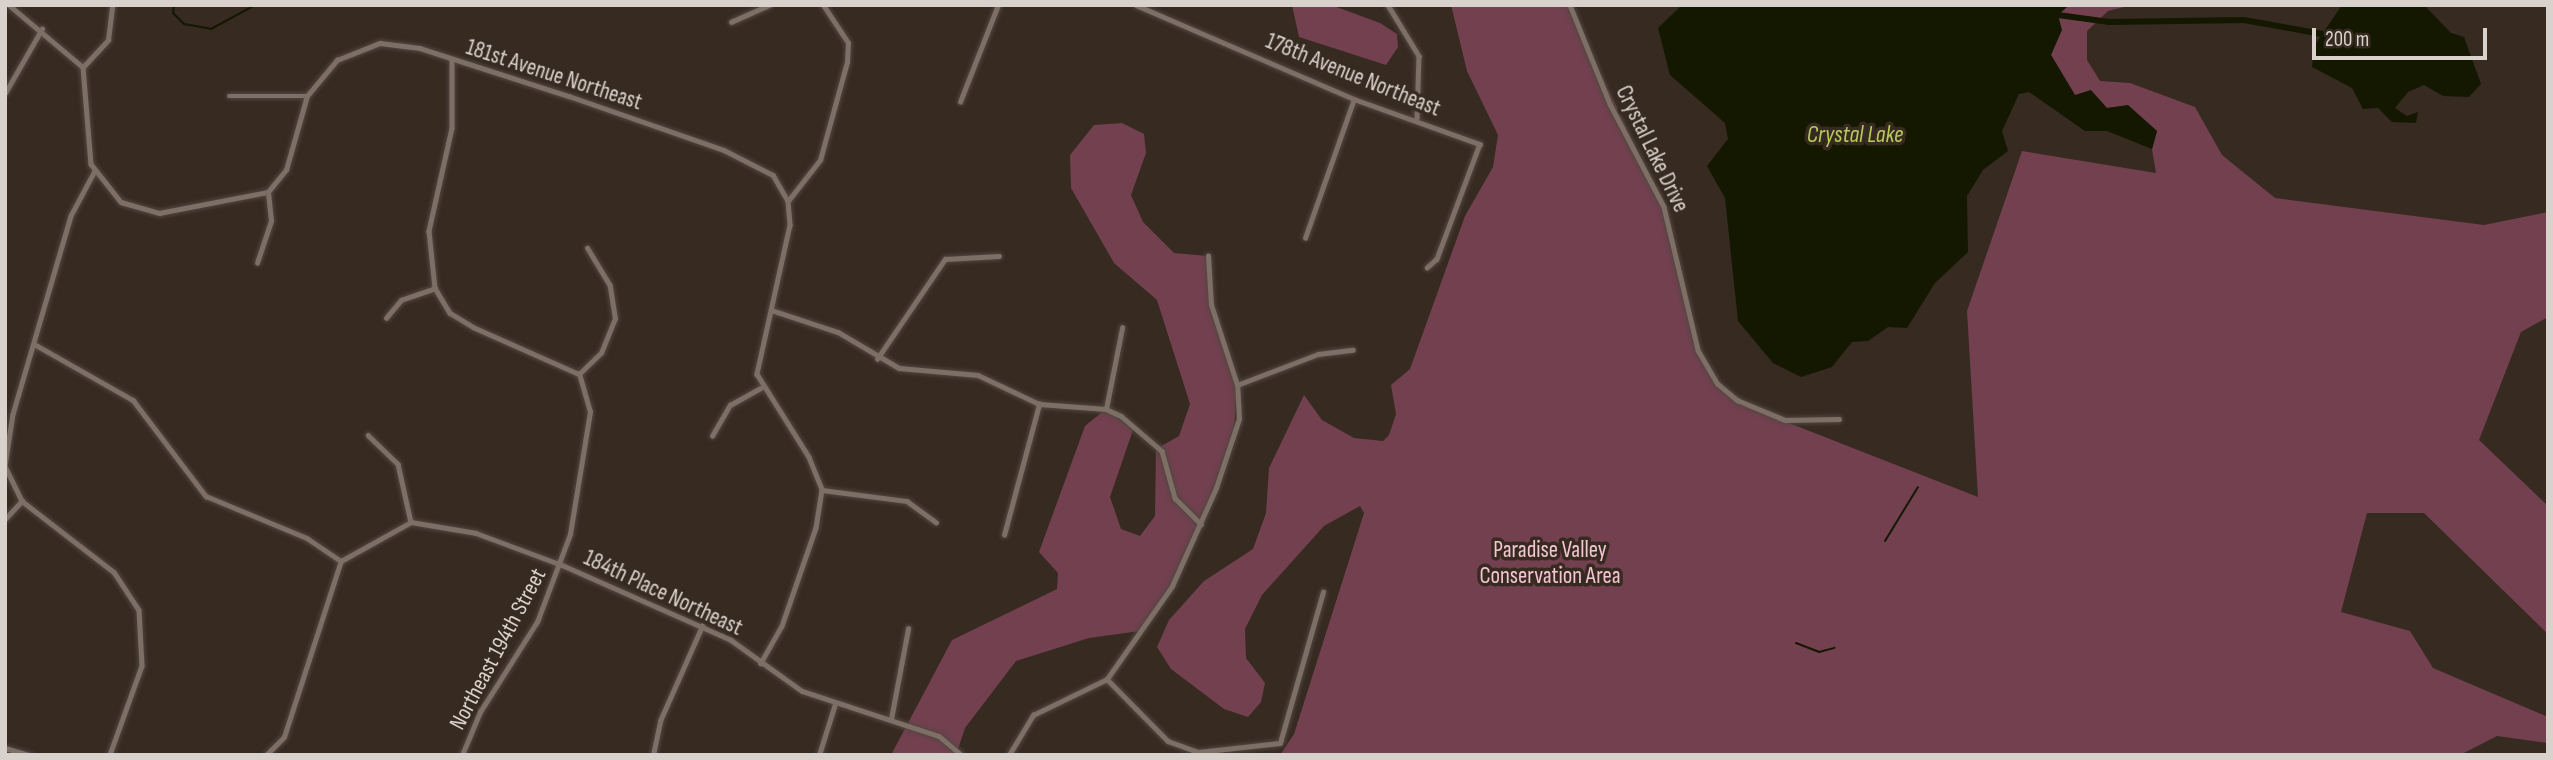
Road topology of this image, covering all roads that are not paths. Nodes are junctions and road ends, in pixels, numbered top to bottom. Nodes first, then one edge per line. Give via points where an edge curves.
1 (9, 5) edge
2 (112, 5) edge
3 (769, 5) edge
4 (823, 5) edge
5 (998, 5) edge
6 (1136, 5) edge
7 (1388, 5) edge
8 (1570, 5) edge
9 (731, 22) dead end
10 (42, 29) junction
11 (452, 60) junction
12 (83, 67) junction
13 (5, 93) edge
14 (229, 96) dead end
15 (307, 96) junction
16 (1354, 99) junction
17 (960, 102) dead end
18 (1417, 118) junction
19 (95, 171) junction
20 (268, 192) junction
21 (788, 201) junction
22 (1305, 238) dead end
23 (587, 248) dead end
24 (999, 256) dead end
25 (1208, 256) dead end
26 (257, 263) dead end
27 (1427, 268) dead end
28 (435, 288) junction
29 (771, 310) junction
30 (386, 318) dead end
31 (1122, 328) dead end
32 (36, 345) junction
33 (1353, 350) dead end
34 (877, 359) junction
35 (579, 374) junction
36 (1237, 386) junction
37 (761, 388) junction
38 (1038, 404) junction
39 (1106, 409) junction
40 (1839, 419) dead end
41 (368, 435) dead end
42 (712, 436) dead end
43 (821, 490) junction
44 (22, 501) junction
45 (5, 519) edge
46 (411, 522) junction
47 (936, 522) dead end
48 (1201, 524) junction
49 (1004, 535) dead end
50 (341, 561) junction
51 (562, 565) junction
52 (1323, 592) dead end
53 (702, 626) junction
54 (908, 629) dead end
55 (761, 663) junction
56 (1107, 679) junction
57 (835, 704) junction
58 (891, 719) junction
59 (5, 748) edge
60 (1198, 753) edge
61 (30, 755) edge
62 (110, 755) edge
63 (267, 755) edge
64 (463, 755) edge
65 (653, 755) edge
66 (819, 755) edge
67 (962, 755) edge
68 (1009, 755) edge

1 - 10 street
2 - 12 street via 108,40
3 - 9 street
4 - 21 street via 848,43 847,62 820,160
5 - 17 street
6 - 16 street, 178th Avenue Northeast
7 - 18 street via 1419,56
8 - 40 street, Crystal Lake Drive via 1595,72 1664,207 1698,349 1718,384 1737,401 1785,420
10 - 12 street
10 - 13 street
11 - 15 street, 181st Avenue Northeast via 380,43 337,61
11 - 21 street, 181st Avenue Northeast via 724,150 773,175
11 - 28 street via 452,128 429,231
12 - 19 street
14 - 15 street
15 - 20 street via 285,170
16 - 18 street, 178th Avenue Northeast
16 - 22 street
18 - 27 street, 178th Avenue Northeast via 1480,144 1437,260
19 - 20 street via 121,202 159,213
19 - 32 street via 71,216
20 - 26 street via 271,221
21 - 29 street via 788,244
23 - 35 street via 610,286 615,319 601,353
24 - 34 street via 945,259
25 - 36 street via 1211,305
28 - 30 street via 401,300
28 - 35 street via 450,313 472,327
29 - 34 street via 838,332
29 - 37 street via 757,357
31 - 39 street
32 - 44 street via 7,443 5,466
32 - 50 street via 133,400 206,496 307,538
33 - 36 street via 1318,354
34 - 38 street via 919,372 978,375
35 - 51 street, Northeast 194th Street via 590,412
36 - 48 street via 1233,444
37 - 42 street via 730,405
37 - 43 street via 809,457
38 - 39 street
38 - 49 street
39 - 48 street via 1162,451 1175,498
41 - 46 street via 398,464
43 - 47 street via 907,500
43 - 55 street via 816,528 782,626
44 - 45 street
44 - 62 street via 114,572 139,610 142,654
46 - 50 street via 375,538
46 - 51 street, 184th Place Northeast via 476,533
48 - 56 street via 1172,586
50 - 63 street via 284,737
51 - 53 street, 184th Place Northeast
51 - 64 street, Northeast 194th Street
52 - 60 street via 1280,743
53 - 55 street, 184th Place Northeast
53 - 65 street via 660,721
54 - 58 street
55 - 57 street, 184th Place Northeast
56 - 60 street via 1154,733
56 - 68 street via 1033,715
57 - 58 street, 184th Place Northeast
57 - 66 street
58 - 67 street, 184th Place Northeast via 939,736
59 - 61 street

